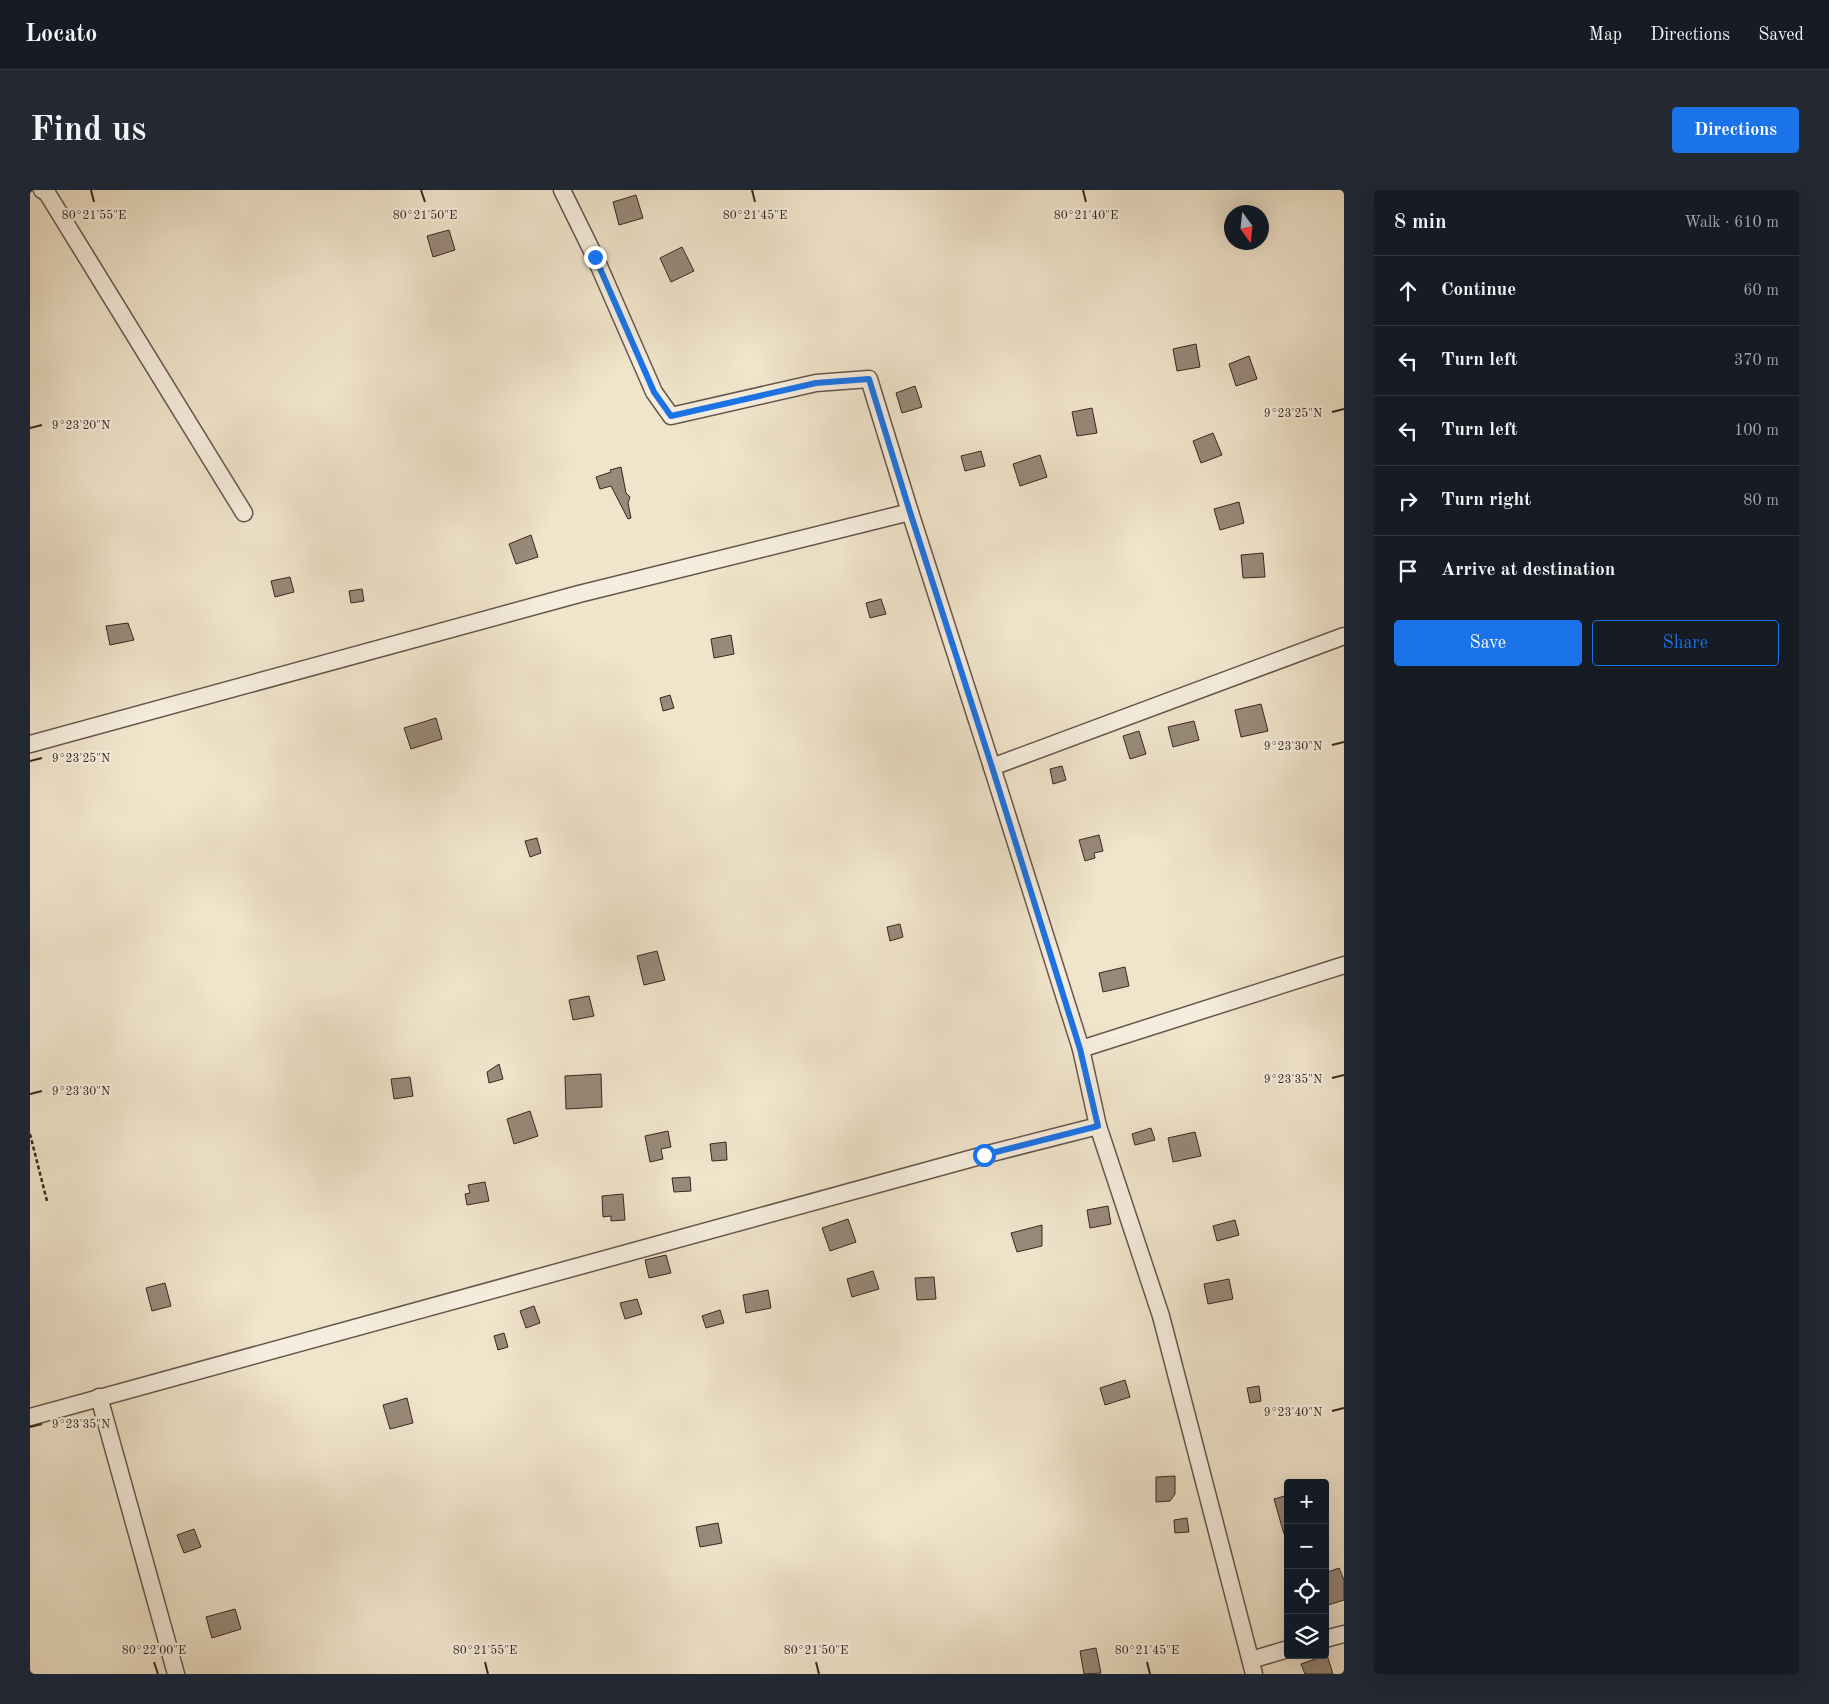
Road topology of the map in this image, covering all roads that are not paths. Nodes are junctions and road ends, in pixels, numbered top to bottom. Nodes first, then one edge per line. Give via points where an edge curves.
1 (42, 190) edge
2 (562, 190) edge
3 (910, 512) junction
4 (244, 513) dead end
5 (1344, 636) edge
6 (30, 744) edge
7 (992, 767) junction
8 (1344, 965) edge
9 (1080, 1049) junction
10 (1098, 1126) junction
11 (100, 1397) junction
12 (30, 1417) edge
13 (1344, 1634) edge
14 (1329, 1638) edge
15 (1284, 1652) edge
16 (1252, 1667) edge
17 (176, 1674) edge

1 - 4 street
2 - 3 street via 654,392 671,416 816,383 869,379
3 - 6 street via 579,594
3 - 7 street
5 - 7 street
7 - 9 street
8 - 9 street
9 - 10 street
10 - 11 street
10 - 16 street via 1161,1316
11 - 12 street
11 - 17 street
13 - 14 street
15 - 16 street

